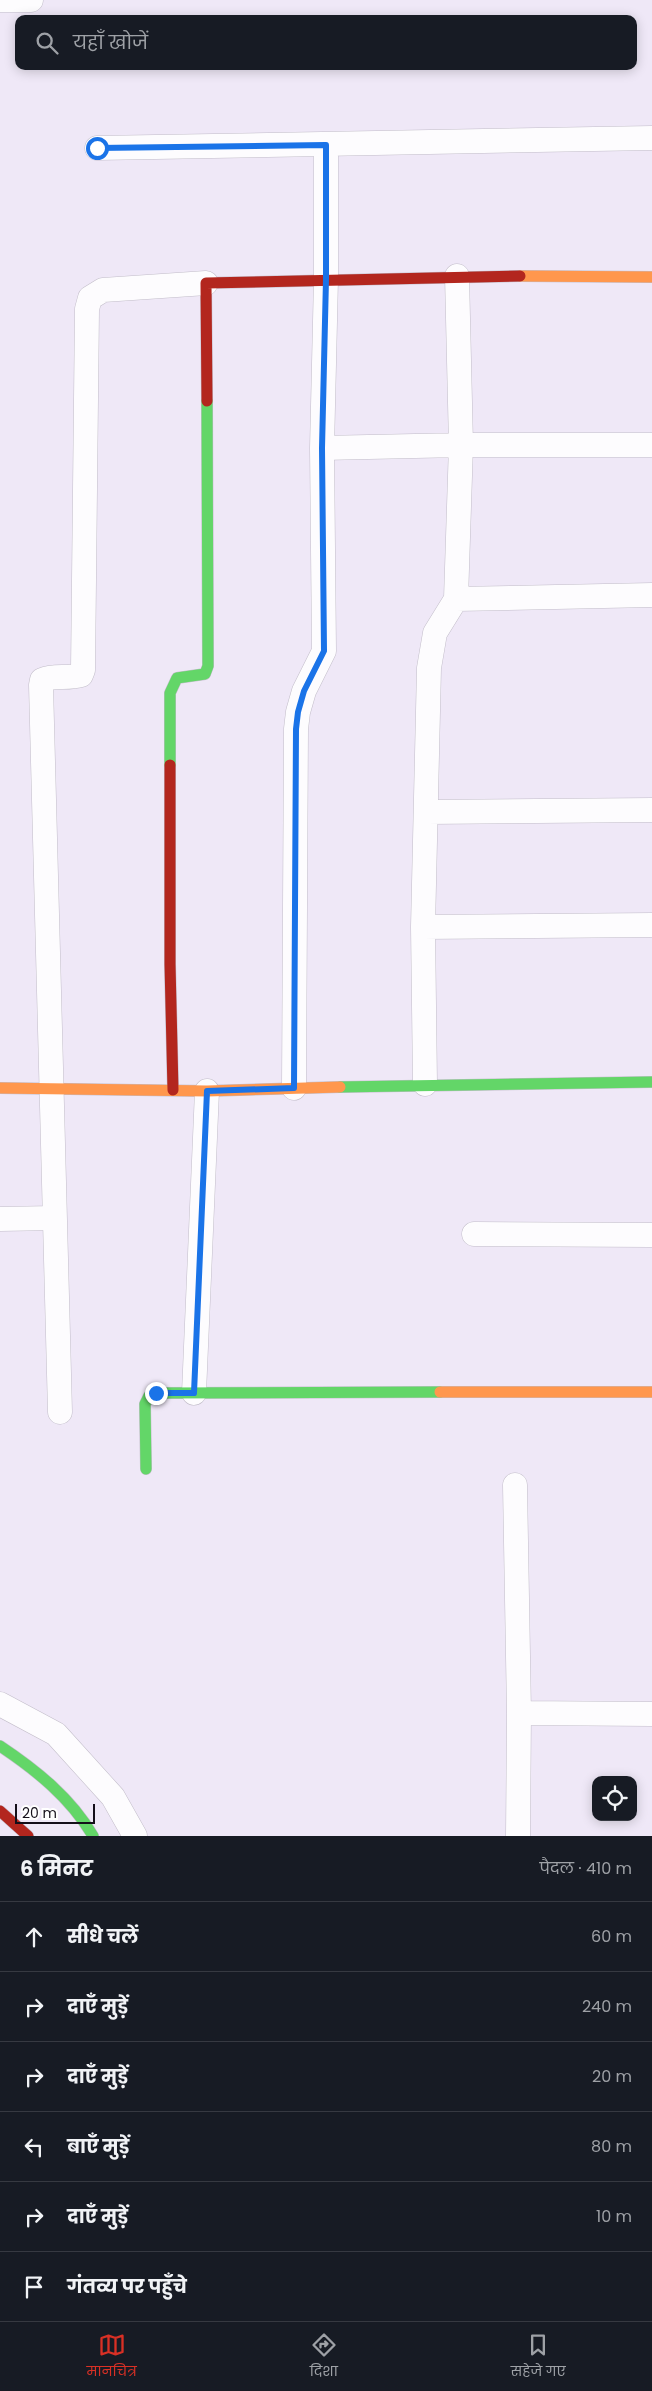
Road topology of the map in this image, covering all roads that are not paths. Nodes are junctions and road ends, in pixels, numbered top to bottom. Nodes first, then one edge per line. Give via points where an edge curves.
1 (0, 0) edge
2 (31, 0) edge
3 (652, 138) edge
4 (326, 145) junction
5 (97, 148) dead end
6 (457, 276) junction
7 (652, 277) edge
8 (326, 279) junction
9 (206, 283) junction
10 (461, 445) junction
11 (652, 445) edge
12 (322, 448) junction
13 (652, 595) edge
14 (456, 599) junction
15 (652, 810) edge
16 (427, 812) junction
17 (652, 925) edge
18 (423, 927) junction
19 (652, 1082) edge
20 (424, 1084) junction
21 (0, 1088) edge
22 (294, 1088) junction
23 (51, 1090) junction
24 (173, 1090) junction
25 (207, 1091) junction
26 (54, 1218) junction
27 (0, 1219) edge
28 (474, 1234) dead end
29 (652, 1235) edge
30 (652, 1392) edge
31 (194, 1393) junction
32 (60, 1412) dead end
33 (146, 1469) dead end
34 (515, 1485) dead end
35 (0, 1704) edge
36 (519, 1714) junction
37 (652, 1714) edge
38 (0, 1746) edge
39 (0, 1811) edge
40 (28, 1836) edge
41 (93, 1836) edge
42 (135, 1836) edge
43 (518, 1836) edge

1 - 2 street
3 - 4 street
4 - 5 street
4 - 8 street
6 - 7 street
6 - 8 street
6 - 10 street
8 - 9 street
8 - 12 street
9 - 23 street via 103,290 90,298 87,309 83,670 76,677 47,678 41,685
9 - 24 street via 208,666 205,674 178,678 170,693
10 - 11 street
10 - 12 street
10 - 14 street
12 - 22 street via 324,651 304,691 296,729
13 - 14 street
14 - 16 street via 435,633 429,668
15 - 16 street
16 - 18 street
17 - 18 street
18 - 20 street
19 - 20 street
20 - 22 street
21 - 23 street
22 - 25 street
23 - 24 street
23 - 26 street
24 - 25 street
25 - 31 street
26 - 27 street
26 - 32 street
28 - 29 street
30 - 31 street
31 - 33 street via 156,1393 149,1396 145,1404
34 - 36 street
35 - 42 street via 56,1734 113,1797
36 - 37 street
36 - 43 street
38 - 41 street via 36,1770 82,1817
39 - 40 street

